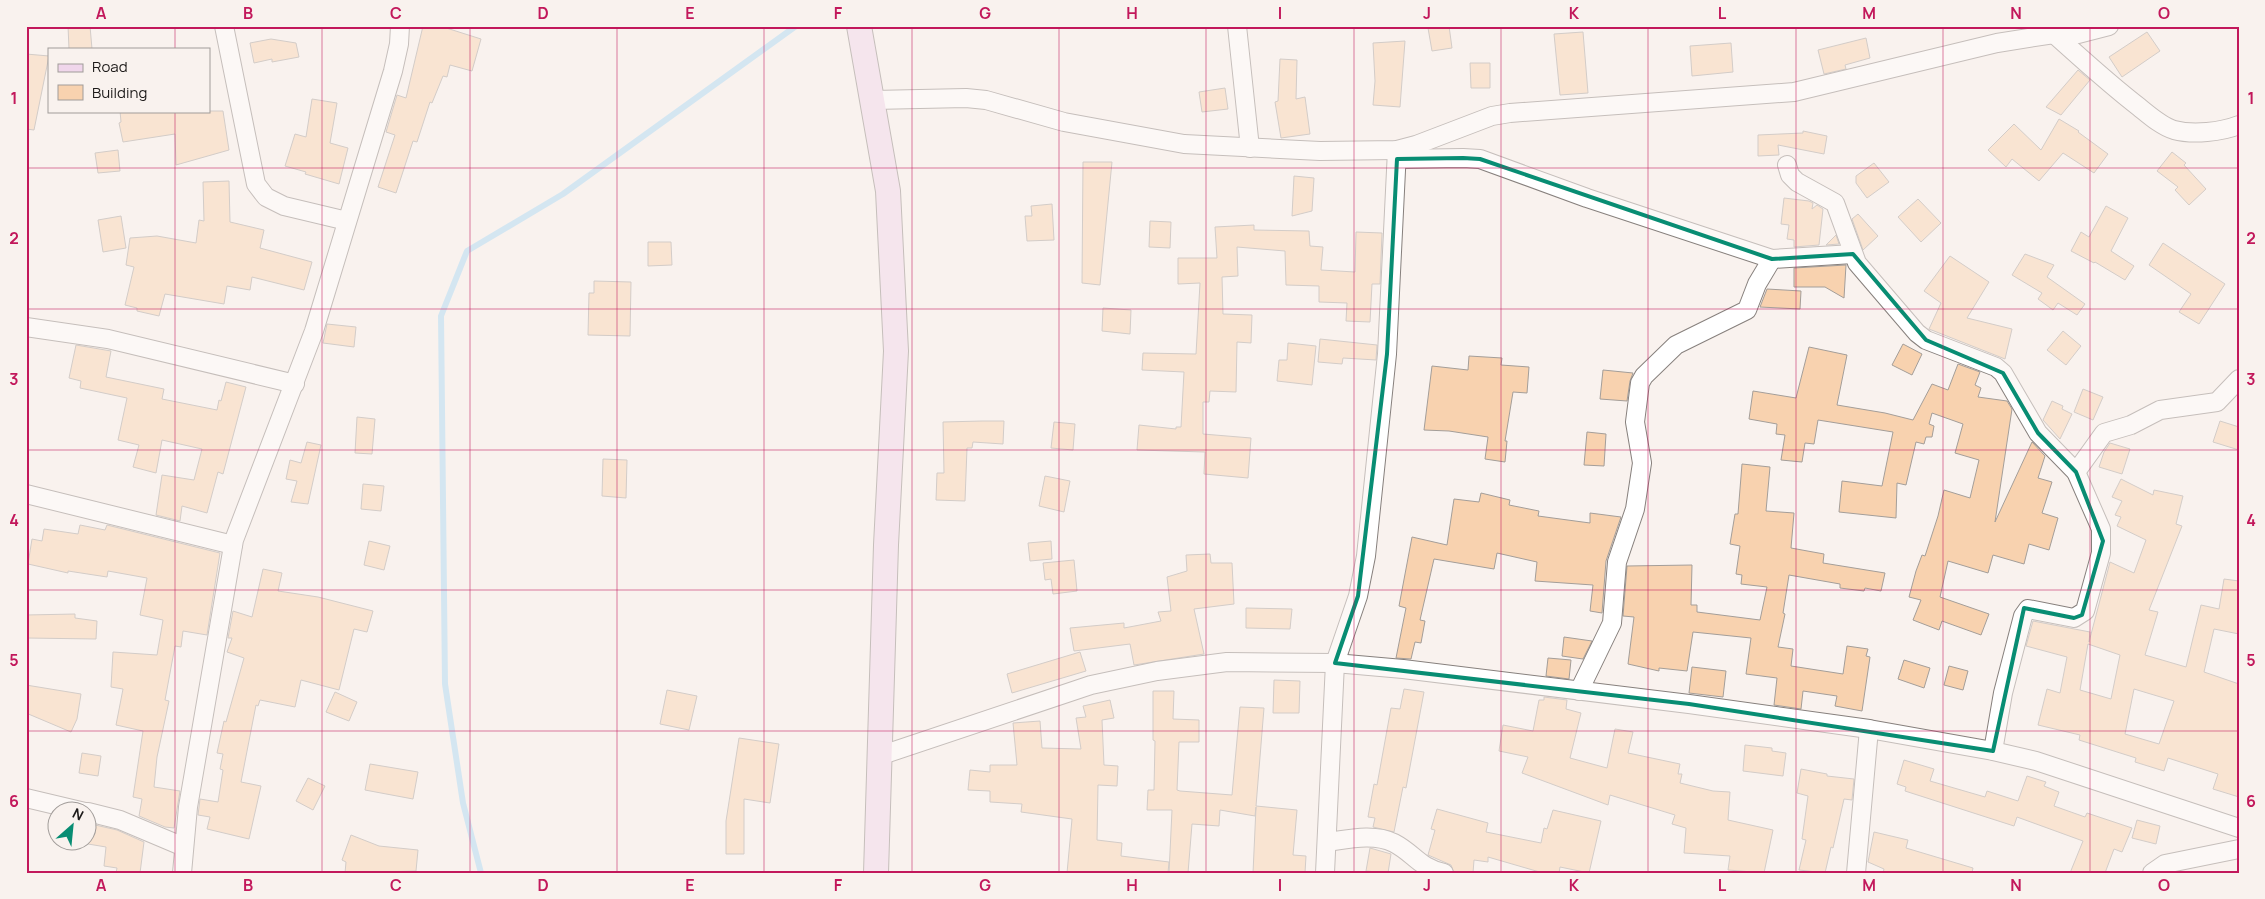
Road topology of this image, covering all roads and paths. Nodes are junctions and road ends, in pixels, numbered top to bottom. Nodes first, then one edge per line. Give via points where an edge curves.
1 (224, 26) edge
2 (400, 26) edge
3 (1237, 26) edge
4 (2109, 26) edge
5 (860, 32) edge
6 (2028, 33) edge
7 (2054, 34) junction
8 (873, 100) junction
9 (2239, 125) edge
10 (1250, 148) junction
11 (1397, 154) junction
12 (1787, 165) dead end
13 (347, 221) junction
14 (1853, 254) junction
15 (1772, 259) junction
16 (26, 327) edge
17 (2239, 379) edge
18 (295, 384) junction
19 (2076, 472) junction
20 (26, 494) edge
21 (233, 545) junction
22 (1334, 663) junction
23 (1579, 691) junction
24 (1869, 729) junction
25 (1993, 750) junction
26 (879, 756) junction
27 (26, 798) edge
28 (48, 803) edge
29 (98, 815) edge
30 (2239, 828) edge
31 (1328, 842) junction
32 (184, 847) junction
33 (2239, 850) edge
34 (182, 873) edge
35 (876, 873) edge
36 (1325, 873) edge
37 (1444, 873) edge
38 (1856, 873) edge
39 (2152, 873) edge

1 - 13 street via 256,184 266,197 284,206
2 - 13 street via 392,71
3 - 10 street
4 - 7 street via 2078,34
5 - 8 main road
6 - 7 street
6 - 11 street via 1794,92 1492,116
7 - 9 street via 2102,78 2174,130 2227,129
8 - 10 street via 986,100 1064,122 1165,141
8 - 26 main road via 888,191 896,351
10 - 11 street
11 - 15 street via 1480,159
11 - 22 street via 1387,354 1366,556 1358,596
12 - 14 street via 1797,182 1835,203
13 - 18 street
14 - 15 street
14 - 19 street via 1922,336 1996,367 2003,373 2038,433
15 - 23 street via 1746,310 1676,345 1640,383 1636,422 1642,463 1635,508 1617,562 1612,623
16 - 18 street via 108,339
17 - 19 street via 2217,402 2160,410 2132,425 2104,432
18 - 21 street
19 - 25 street via 2097,517 2102,541 2102,553 2085,611 2074,618 2028,609 2025,612 2003,693
20 - 21 street
21 - 32 street via 188,806
22 - 23 street
22 - 26 street via 1228,662 1157,671 1091,685
22 - 31 street
23 - 24 street
24 - 25 street
24 - 38 street
25 - 30 street via 2036,761
26 - 35 main road
27 - 28 street
29 - 32 street via 120,820
31 - 36 street
31 - 37 street via 1378,838 1394,843 1421,865
32 - 34 street
33 - 39 street via 2165,864

